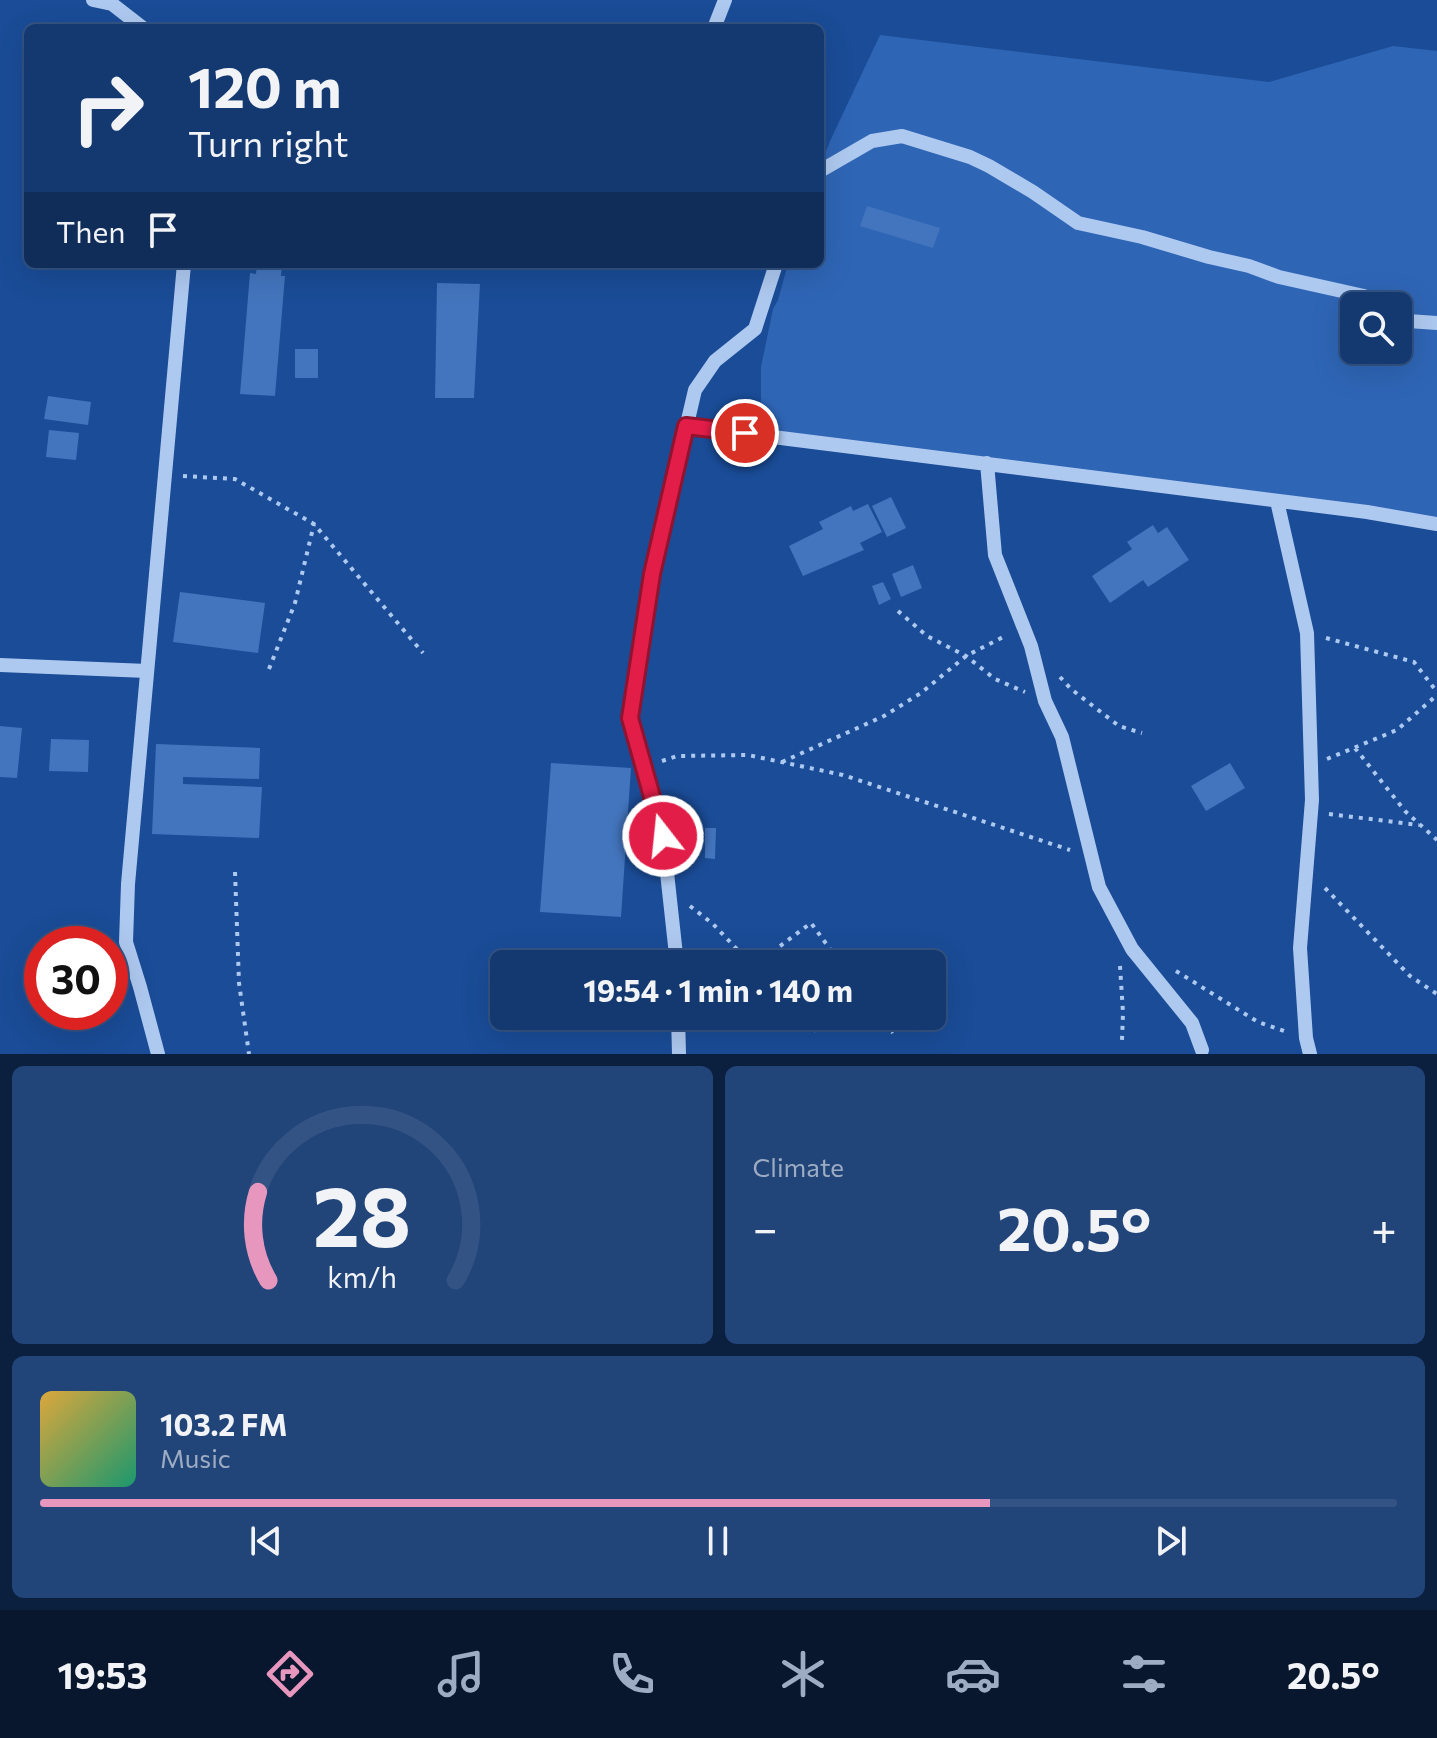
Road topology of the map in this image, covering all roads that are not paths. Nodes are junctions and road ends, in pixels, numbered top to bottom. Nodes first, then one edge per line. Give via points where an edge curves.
1 (93, 0) edge
2 (725, 0) edge
3 (138, 24) edge
4 (716, 24) edge
5 (824, 169) edge
6 (184, 268) edge
7 (775, 268) edge
8 (1346, 292) edge
9 (1412, 321) edge
10 (1437, 323) edge
11 (686, 426) junction
12 (987, 463) junction
13 (1277, 501) junction
14 (1437, 524) edge
15 (0, 665) edge
16 (147, 671) junction
17 (676, 950) edge
18 (678, 1030) edge
19 (1202, 1050) dead end
20 (158, 1054) edge
21 (679, 1054) edge
22 (1310, 1054) edge

1 - 3 street via 112,4
2 - 4 street
5 - 8 street via 872,141 902,136 989,166 1078,223
6 - 16 street
7 - 11 street via 755,329 715,361 695,390
9 - 10 street
11 - 12 street
11 - 17 street via 652,574 630,718 663,836
12 - 13 street
12 - 19 street via 995,555 1062,737 1099,887 1132,949 1192,1023
13 - 14 street
13 - 22 street via 1307,633 1311,812 1300,948
15 - 16 street
16 - 20 street via 126,942
18 - 21 street

